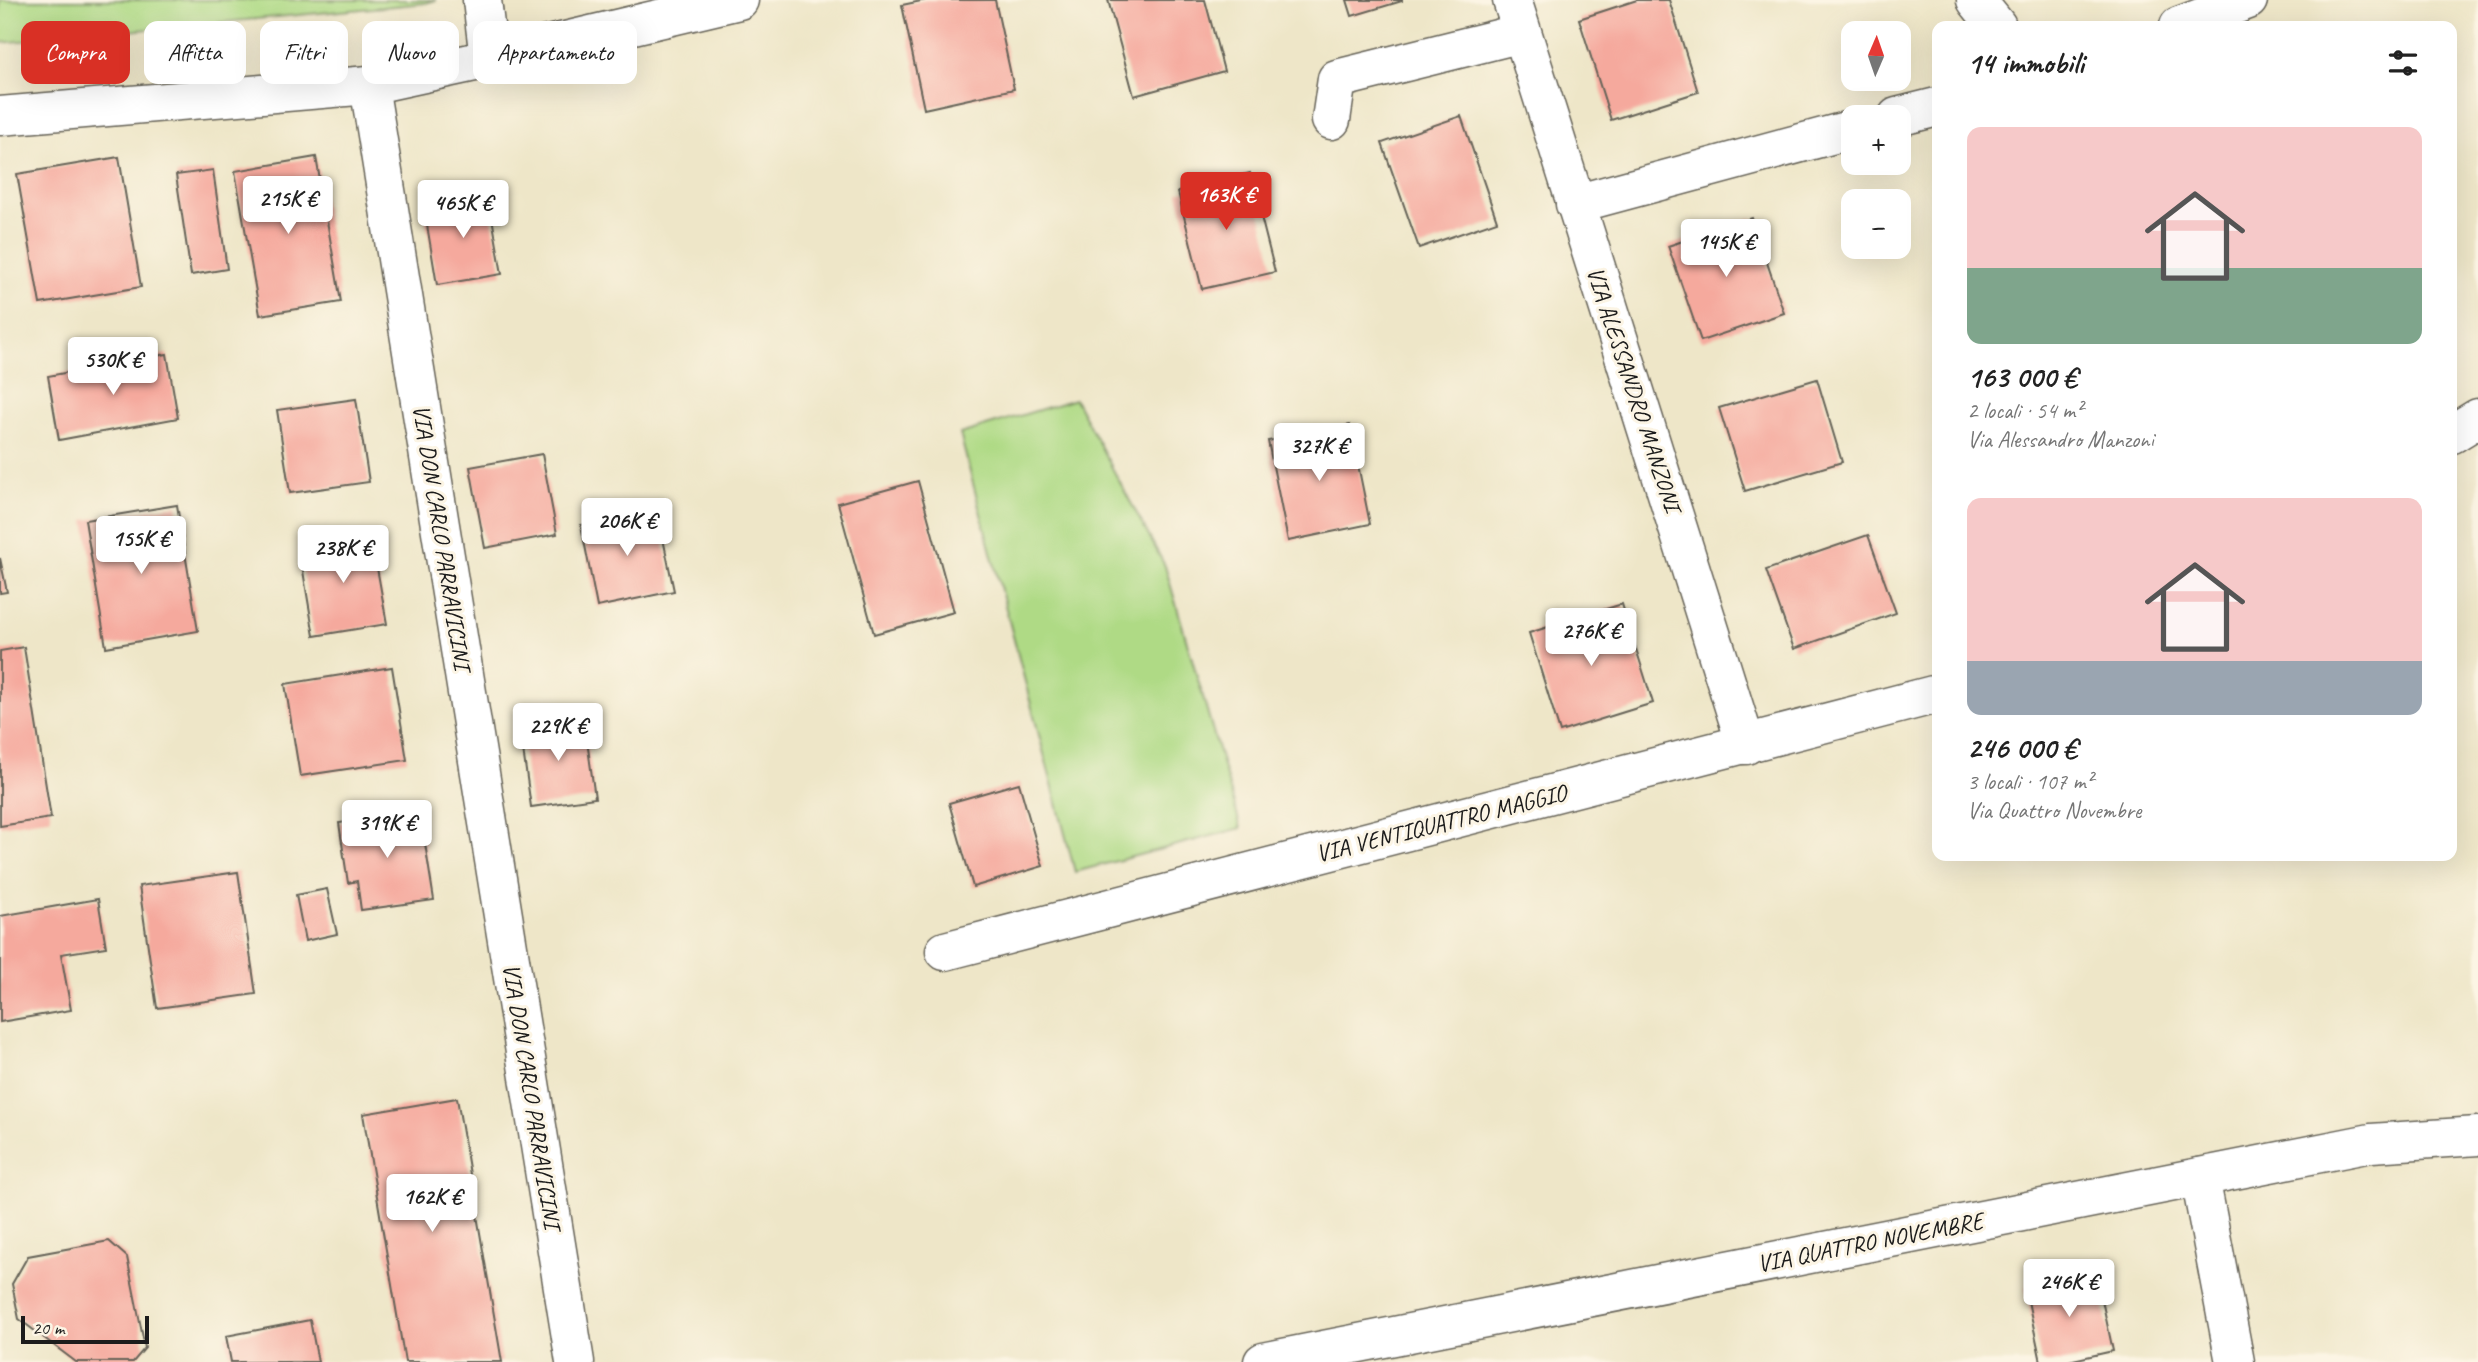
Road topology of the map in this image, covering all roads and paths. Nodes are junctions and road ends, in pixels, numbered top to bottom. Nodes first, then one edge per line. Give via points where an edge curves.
1 (482, 0) edge
2 (739, 0) edge
3 (1976, 0) edge
4 (2248, 0) edge
5 (1517, 17) edge
6 (484, 21) edge
7 (1993, 21) edge
8 (2192, 21) edge
9 (637, 24) edge
10 (473, 62) edge
11 (369, 85) junction
12 (1932, 108) edge
13 (1911, 114) edge
14 (0, 116) edge
15 (1331, 120) dead end
16 (1841, 132) edge
17 (1575, 204) junction
18 (2478, 418) edge
19 (2457, 431) edge
20 (1932, 695) edge
21 (1746, 745) junction
22 (945, 951) dead end
23 (2478, 1136) edge
24 (2200, 1177) junction
25 (575, 1362) edge
26 (1263, 1362) edge
27 (2235, 1362) edge

1 - 6 street
2 - 9 street
3 - 7 street
4 - 8 street
5 - 15 street, VIA ALESSANDRO MANZONI via 1336,79
5 - 17 street, VIA ALESSANDRO MANZONI
10 - 11 street
11 - 14 street
11 - 25 street, VIA DON CARLO PARRAVICINI
12 - 13 street
16 - 17 street
17 - 21 street, VIA ALESSANDRO MANZONI
18 - 19 street
20 - 21 street, VIA VENTIQUATTRO MAGGIO
21 - 22 street, VIA VENTIQUATTRO MAGGIO
23 - 24 street, VIA QUATTRO NOVEMBRE via 2371,1143
24 - 26 street, VIA QUATTRO NOVEMBRE
24 - 27 street

